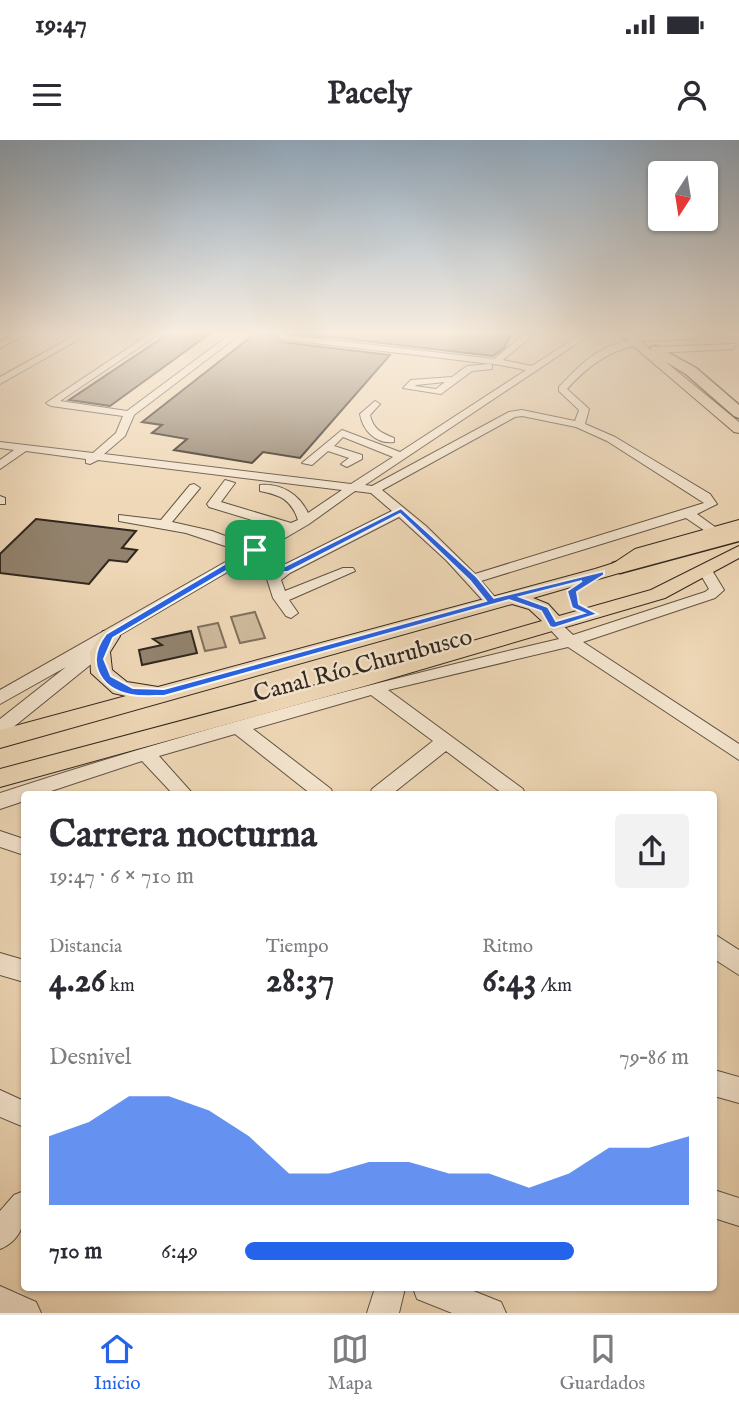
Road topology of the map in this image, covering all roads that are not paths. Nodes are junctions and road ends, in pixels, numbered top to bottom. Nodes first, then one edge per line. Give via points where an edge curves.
1 (63, 387) edge
2 (67, 387) edge
3 (159, 387) edge
4 (506, 387) edge
5 (564, 387) edge
6 (691, 387) edge
7 (708, 387) edge
8 (43, 401) junction
9 (375, 404) dead end
10 (124, 413) junction
11 (739, 413) edge
12 (579, 425) junction
13 (739, 429) edge
14 (327, 446) junction
15 (413, 448) junction
16 (6, 452) edge
17 (401, 456) junction
18 (91, 460) junction
19 (308, 463) dead end
20 (346, 464) dead end
21 (174, 471) junction
22 (293, 481) junction
23 (229, 483) junction
24 (353, 487) junction
25 (194, 488) dead end
26 (374, 490) junction
27 (328, 503) junction
28 (401, 510) junction
29 (688, 513) junction
30 (122, 518) dead end
31 (165, 523) junction
32 (299, 525) junction
33 (732, 536) edge
34 (255, 550) junction
35 (285, 570) junction
36 (610, 570) junction
37 (705, 570) junction
38 (348, 571) dead end
39 (474, 579) junction
40 (281, 598) junction
41 (500, 599) junction
42 (291, 613) dead end
43 (593, 614) junction
44 (554, 625) junction
45 (108, 637) junction
46 (570, 641) junction
47 (374, 688) junction
48 (164, 693) junction
49 (0, 698) edge
50 (239, 727) junction
51 (0, 728) edge
52 (0, 739) edge
53 (446, 741) junction
54 (739, 752) edge
55 (145, 753) junction
56 (0, 778) edge
57 (30, 791) edge
58 (181, 791) edge
59 (320, 791) edge
60 (383, 791) edge
61 (509, 791) edge
62 (21, 794) edge
63 (0, 801) edge
64 (0, 839) edge
65 (21, 846) edge
66 (717, 947) edge
67 (0, 964) edge
68 (739, 964) edge
69 (21, 970) edge
70 (717, 1084) edge
71 (739, 1090) edge
72 (0, 1102) edge
73 (21, 1112) edge
74 (717, 1205) edge
75 (21, 1209) edge
76 (739, 1212) edge
77 (0, 1234) edge
78 (389, 1291) edge
79 (435, 1291) edge
80 (0, 1301) edge
81 (25, 1313) edge
82 (383, 1313) edge
83 (490, 1313) edge

1 - 8 street
2 - 8 street
3 - 10 street
4 - 15 street
5 - 12 street via 583,409
6 - 13 main road
7 - 11 highway
8 - 10 street
9 - 15 street via 365,414 373,434
10 - 18 street via 121,434
12 - 26 street via 513,414
12 - 29 street via 611,439 706,497 710,504
14 - 17 street via 342,433
14 - 19 street
14 - 20 street via 358,457
15 - 17 street
16 - 18 street
17 - 24 street
18 - 21 street
21 - 22 street
21 - 23 street
22 - 24 street
22 - 27 street via 313,488
23 - 32 street via 286,492 299,503
23 - 32 street via 213,504
24 - 26 street
24 - 27 street
25 - 31 street
26 - 28 street
27 - 32 street
28 - 35 street
28 - 39 street
29 - 33 street
29 - 39 street
30 - 31 street
31 - 34 street
32 - 34 street
33 - 36 highway
33 - 37 main road, Canal Río Churubusco
34 - 35 street
34 - 45 street
35 - 40 street via 274,579
36 - 41 main road, Canal Río Churubusco
36 - 43 main road via 572,591 575,606
37 - 43 main road, Canal Río Churubusco via 658,594
37 - 46 street, Canal Río Churubusco via 716,585 710,595
38 - 40 street
39 - 41 street
40 - 42 street
41 - 44 main road via 544,609
41 - 48 main road, Canal Río Churubusco
43 - 44 main road, Canal Río Churubusco
44 - 46 street
44 - 56 main road, Canal Río Churubusco
45 - 48 main road via 99,659 107,679 131,691
45 - 49 street
45 - 51 street
46 - 47 street, Canal Río Churubusco
46 - 54 street
47 - 50 street, Canal Río Churubusco
47 - 53 street
48 - 52 main road, Canal Río Churubusco
50 - 55 street, Canal Río Churubusco
50 - 59 street
53 - 60 street
53 - 61 street
55 - 57 street, Canal Río Churubusco
55 - 58 street
62 - 63 street, Canal Río Churubusco
64 - 65 street
66 - 68 street
67 - 69 street
70 - 71 street
72 - 73 street
74 - 76 street
75 - 77 street
78 - 82 street
79 - 83 street
80 - 81 street

